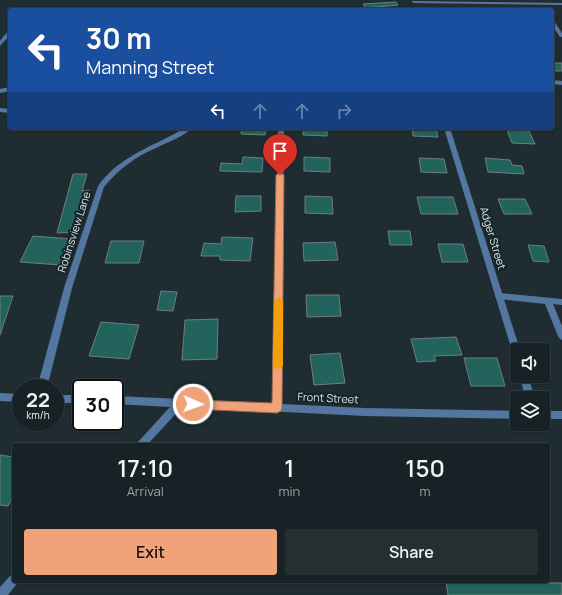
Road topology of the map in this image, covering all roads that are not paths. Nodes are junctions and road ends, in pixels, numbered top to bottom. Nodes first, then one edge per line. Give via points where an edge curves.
1 (413, 1) edge
2 (539, 4) junction
3 (562, 4) edge
4 (542, 8) edge
5 (554, 25) edge
6 (8, 34) edge
7 (562, 36) edge
8 (0, 44) edge
9 (185, 130) edge
10 (281, 130) edge
11 (448, 130) edge
12 (499, 296) junction
13 (548, 301) junction
14 (562, 302) edge
15 (562, 336) edge
16 (514, 343) edge
17 (44, 379) edge
18 (0, 397) edge
19 (12, 398) edge
20 (124, 401) edge
21 (179, 404) junction
22 (277, 408) junction
23 (510, 415) edge
24 (550, 415) edge
25 (562, 415) edge
26 (143, 443) edge
27 (12, 582) edge
28 (0, 595) edge

1 - 2 street
2 - 3 street
2 - 4 street
5 - 7 street
6 - 8 street
9 - 17 street, Robinsview Lane via 122,163 101,186 68,288
10 - 22 street
11 - 12 street, Adger Street
12 - 13 street
12 - 16 street, Adger Street
13 - 14 street
13 - 15 street
18 - 19 street
20 - 21 street, Front Street
21 - 22 street, Front Street
21 - 26 street
22 - 23 street, Front Street
24 - 25 street
27 - 28 street

